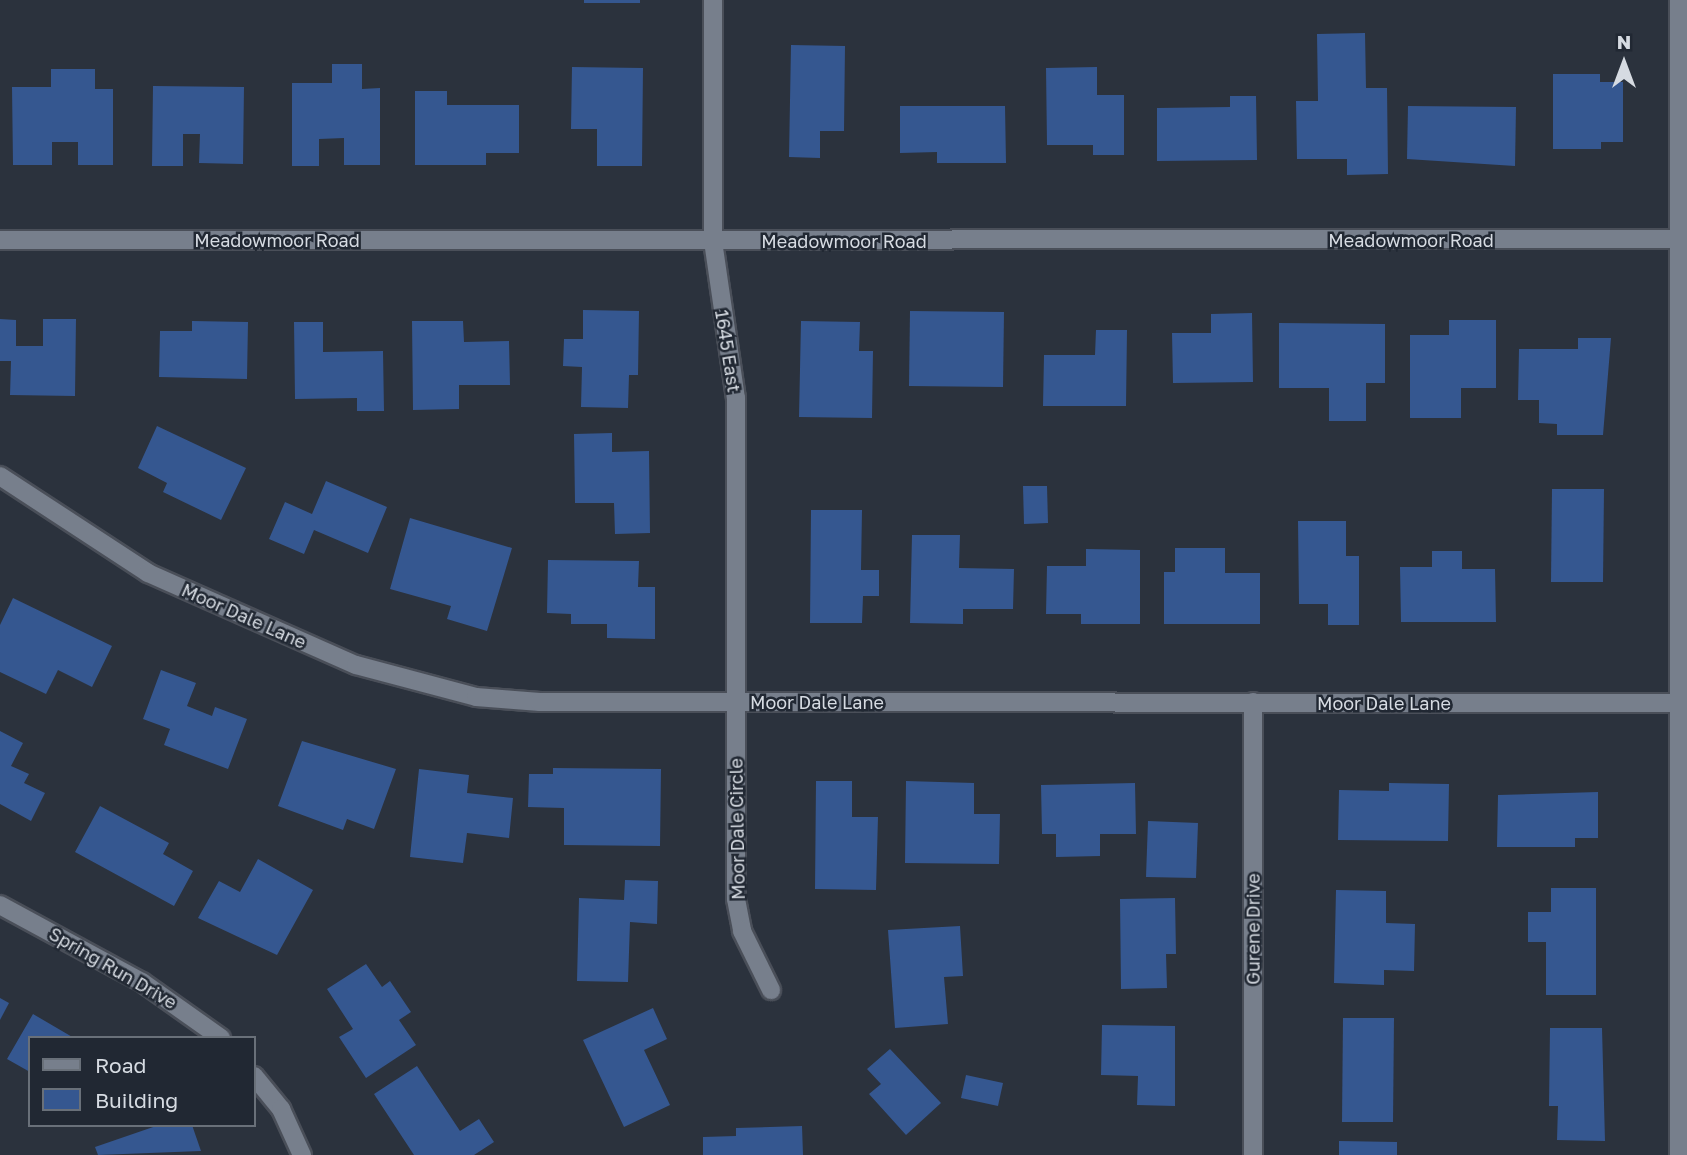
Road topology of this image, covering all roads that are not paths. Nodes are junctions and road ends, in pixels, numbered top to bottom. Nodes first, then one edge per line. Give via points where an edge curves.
1 (713, 0) edge
2 (1679, 0) edge
3 (1683, 239) edge
4 (0, 240) edge
5 (713, 241) junction
6 (0, 476) edge
7 (736, 702) junction
8 (1253, 702) junction
9 (1683, 703) edge
10 (0, 905) edge
11 (771, 990) dead end
12 (218, 1036) edge
13 (256, 1078) edge
14 (302, 1155) edge
15 (1253, 1155) edge
16 (1679, 1155) edge

1 - 5 street, 1645 East
2 - 3 street
3 - 5 street, Meadowmoor Road
3 - 9 street
4 - 5 street, Meadowmoor Road
5 - 7 street, 1645 East via 735,377
6 - 7 street, Moor Dale Lane via 148,573 356,666 429,688 540,702
7 - 8 street, Moor Dale Lane
7 - 11 street, Moor Dale Circle via 736,899 742,931
8 - 9 street, Moor Dale Lane
8 - 15 street, Gurene Drive
9 - 16 street
10 - 12 street, Spring Run Drive via 142,982
13 - 14 street via 281,1109

